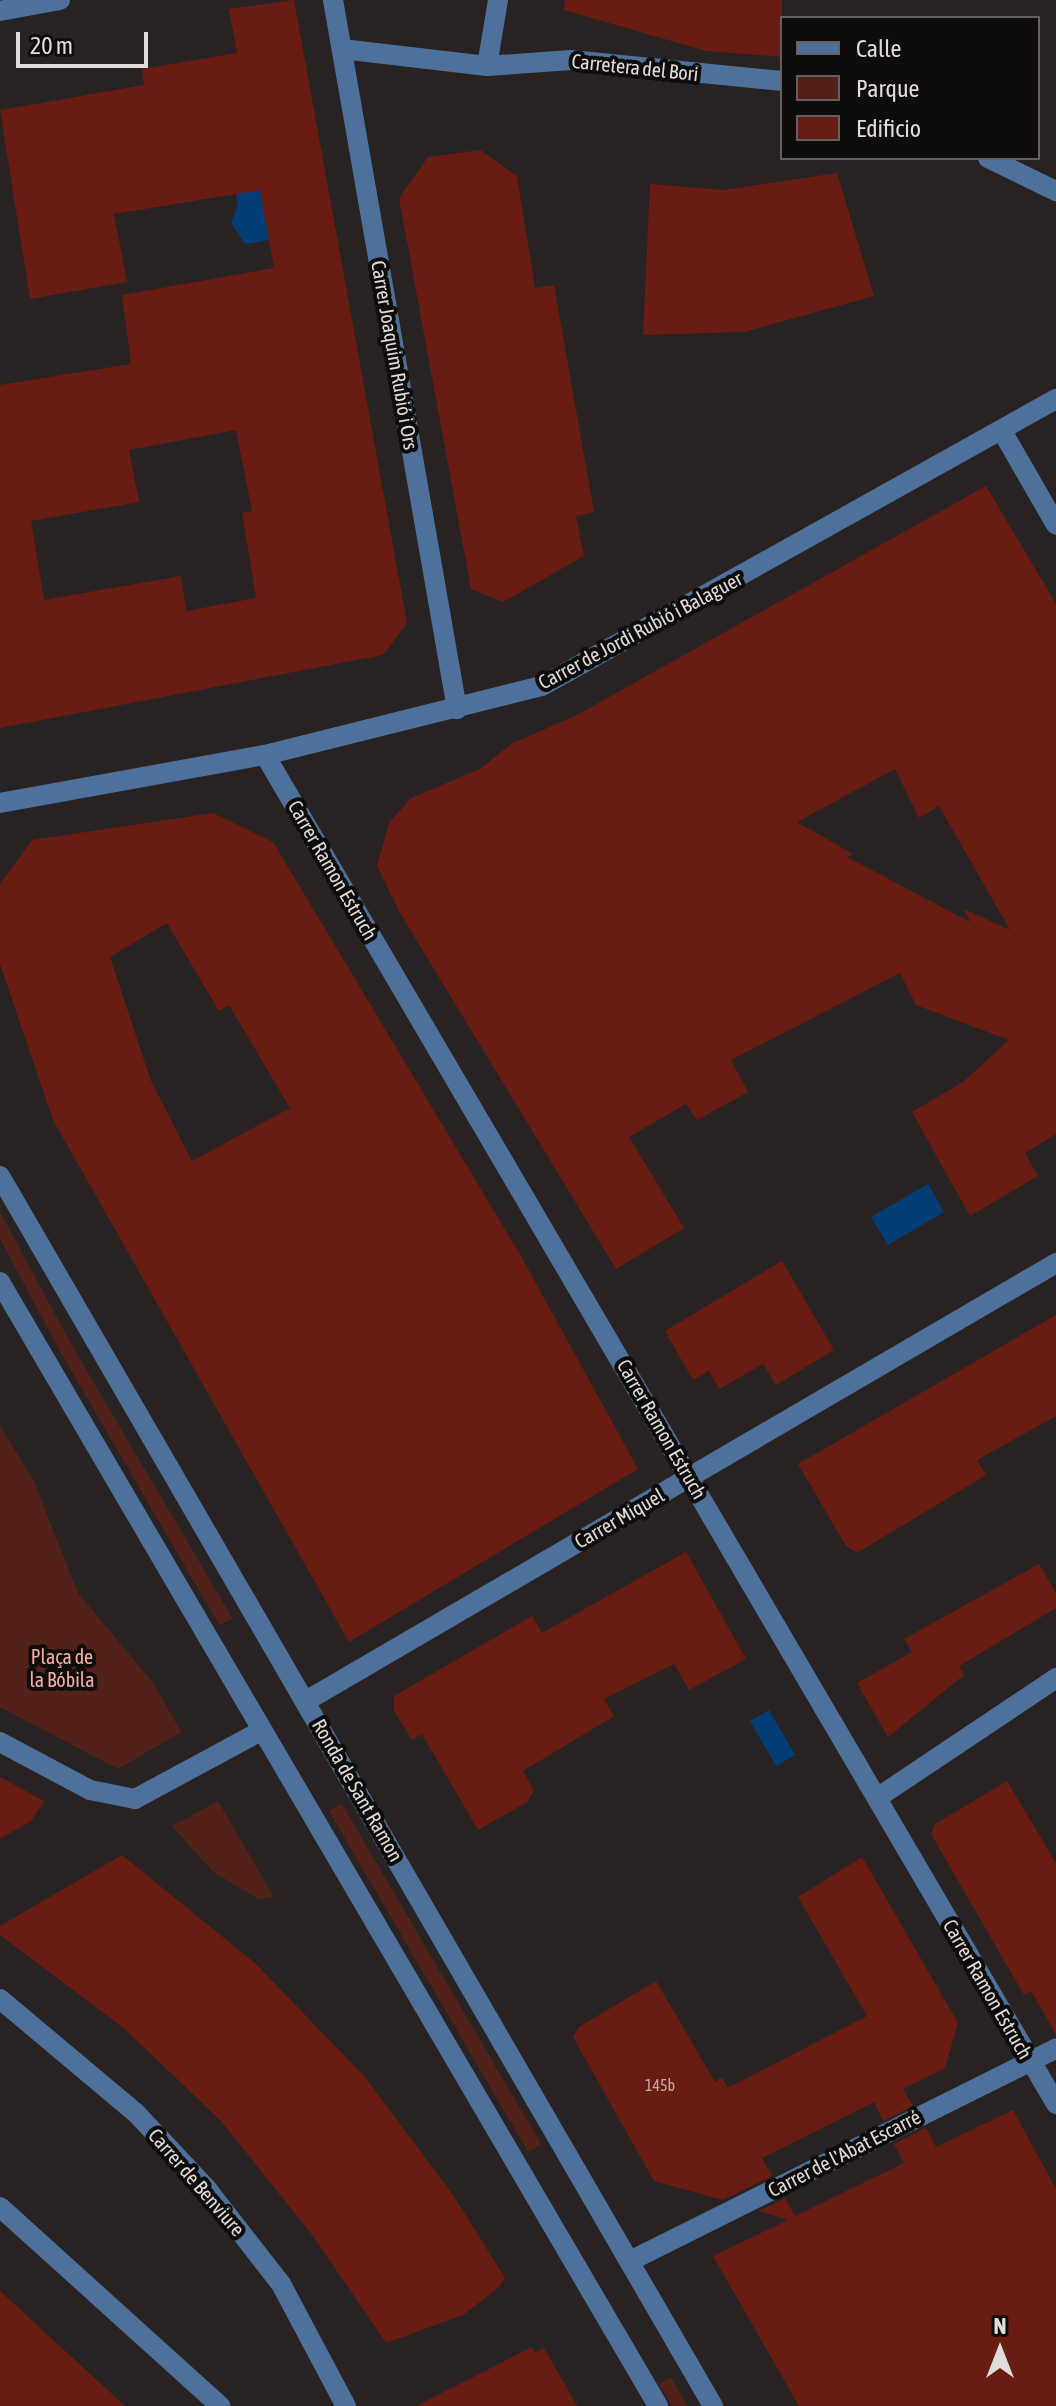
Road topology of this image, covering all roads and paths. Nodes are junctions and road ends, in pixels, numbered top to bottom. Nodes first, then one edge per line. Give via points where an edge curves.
1 (60, 0) edge
2 (333, 0) edge
3 (498, 0) edge
4 (0, 11) edge
5 (342, 49) junction
6 (487, 66) junction
7 (780, 81) edge
8 (992, 160) edge
9 (1056, 191) edge
10 (1056, 399) edge
11 (1002, 431) junction
12 (1056, 525) edge
13 (457, 709) junction
14 (265, 755) junction
15 (0, 803) edge
16 (0, 1176) edge
17 (1056, 1263) edge
18 (0, 1282) edge
19 (690, 1476) junction
20 (1056, 1678) edge
21 (306, 1701) junction
22 (261, 1731) junction
23 (0, 1742) edge
24 (877, 1798) junction
25 (0, 1999) edge
26 (1056, 2049) edge
27 (1030, 2062) junction
28 (1056, 2104) edge
29 (0, 2207) edge
30 (632, 2260) junction
31 (343, 2405) edge
32 (220, 2406) edge
33 (658, 2406) edge
34 (713, 2406) edge

1 - 4 street
2 - 5 street, Carrer Joaquim Rubió i Ors
3 - 6 street
5 - 6 street, Carretera del Bori
5 - 13 street, Carrer Joaquim Rubió i Ors
6 - 7 street, Carretera del Bori via 571,60
8 - 9 street
10 - 11 street, Carrer de Jordi Rubió i Balaguer
11 - 12 street
11 - 13 street, Carrer de Jordi Rubió i Balaguer via 542,686
13 - 14 street, Carrer de Jordi Rubió i Balaguer
14 - 15 street, Carrer de Jordi Rubió i Balaguer
14 - 19 street, Carrer Ramon Estruch
16 - 21 street, Ronda de Sant Ramon
17 - 19 street, Carrer Miquel
18 - 22 street
19 - 21 street, Carrer Miquel
19 - 24 street, Carrer Ramon Estruch
20 - 24 street
21 - 30 street, Ronda de Sant Ramon
22 - 23 street via 135,1799 90,1790
22 - 33 street
24 - 27 street, Carrer Ramon Estruch
25 - 31 street, Carrer de Benviure via 136,2113 207,2189 281,2284
26 - 27 street, Carrer de l'Abat Escarré
27 - 28 street, Carrer Ramon Estruch
27 - 30 street, Carrer de l'Abat Escarré
29 - 32 street
30 - 34 street, Ronda de Sant Ramon

